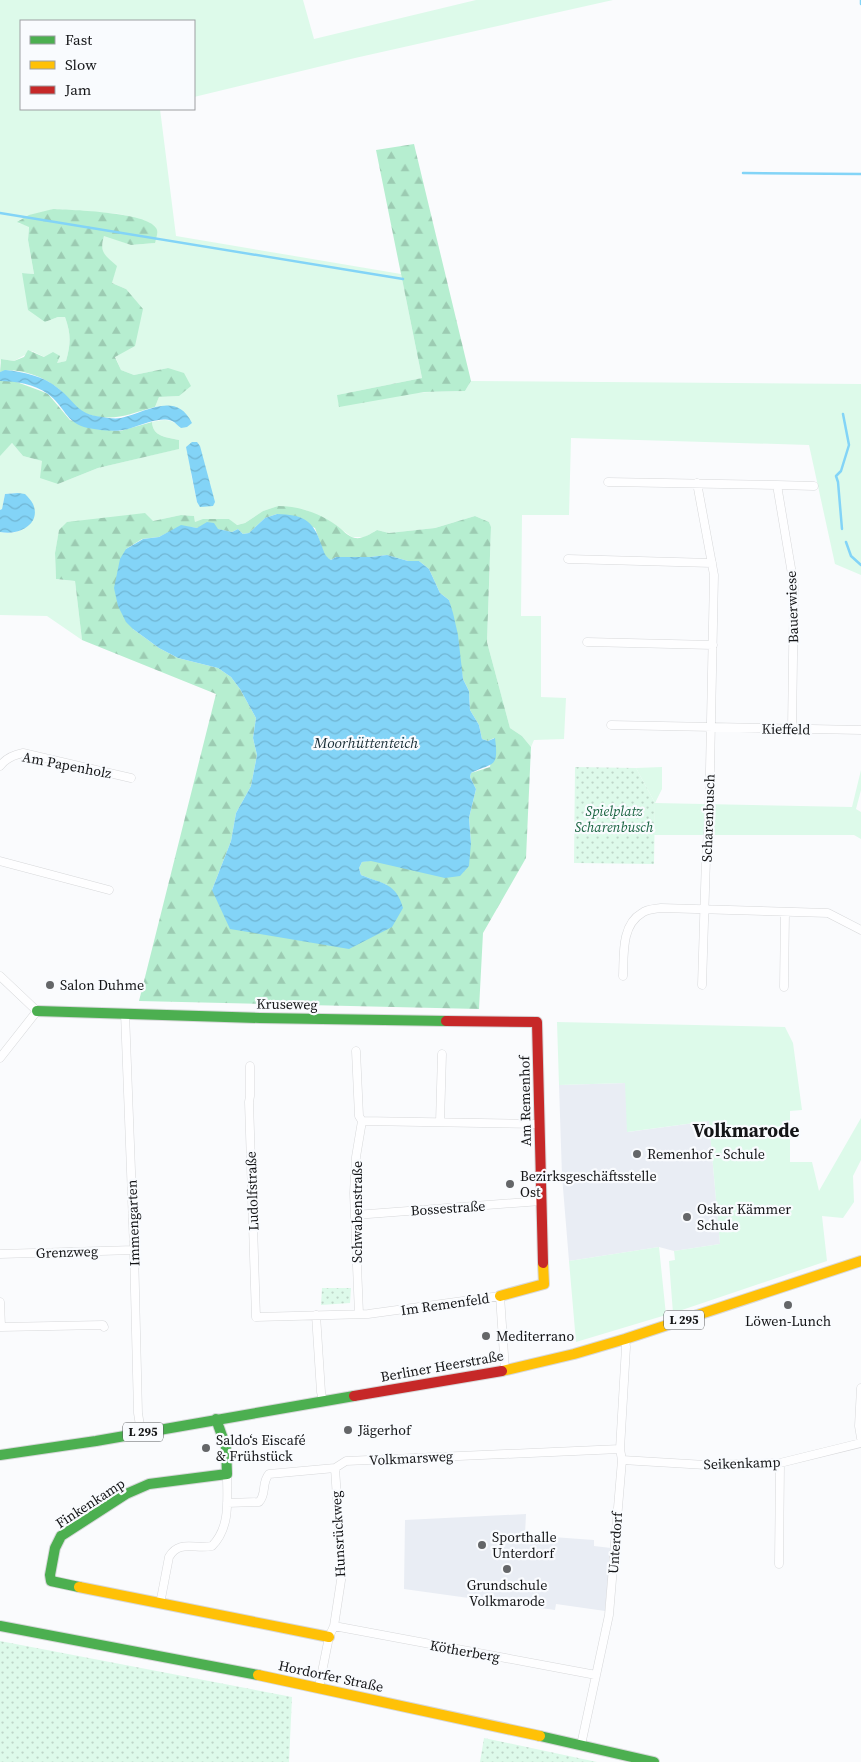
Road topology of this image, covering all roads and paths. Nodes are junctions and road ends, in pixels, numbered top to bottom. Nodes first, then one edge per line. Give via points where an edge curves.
1 (608, 482) dead end
2 (697, 483) junction
3 (777, 485) junction
4 (814, 486) dead end
5 (568, 559) dead end
6 (712, 562) junction
7 (587, 642) dead end
8 (713, 645) junction
9 (611, 725) dead end
10 (710, 727) junction
11 (792, 729) junction
12 (861, 730) edge
13 (1, 761) edge
14 (131, 778) dead end
15 (0, 861) edge
16 (109, 890) dead end
17 (704, 909) junction
18 (785, 912) junction
19 (861, 930) edge
20 (0, 976) edge
21 (623, 976) dead end
22 (702, 985) dead end
23 (784, 987) dead end
24 (37, 1011) junction
25 (125, 1013) junction
26 (537, 1022) joint
27 (356, 1051) dead end
28 (442, 1054) dead end
29 (0, 1058) edge
30 (250, 1066) dead end
31 (362, 1120) junction
32 (440, 1122) junction
33 (539, 1124) junction
34 (540, 1201) junction
35 (355, 1215) junction
36 (134, 1250) junction
37 (0, 1254) edge
38 (861, 1261) edge
39 (500, 1296) junction
40 (0, 1302) edge
41 (359, 1314) junction
42 (316, 1315) junction
43 (256, 1317) joint
44 (104, 1326) dead end
45 (624, 1339) junction
46 (505, 1370) junction
47 (861, 1388) edge
48 (323, 1401) junction
49 (216, 1419) junction
50 (141, 1432) junction
51 (861, 1438) edge
52 (861, 1442) edge
53 (620, 1449) junction
54 (2, 1458) edge
55 (622, 1460) junction
56 (780, 1463) junction
57 (334, 1468) junction
58 (227, 1474) junction
59 (227, 1503) junction
60 (778, 1564) dead end
61 (160, 1604) junction
62 (0, 1626) edge
63 (334, 1626) junction
64 (329, 1637) junction
65 (596, 1675) junction
66 (320, 1687) junction
67 (580, 1745) junction
68 (654, 1762) edge

1 - 2 street
2 - 3 street
2 - 6 street, Scharenbusch
3 - 4 street
3 - 11 street, Bauerwiese via 794,586
5 - 6 street
6 - 8 street, Scharenbusch
7 - 8 street
8 - 10 street, Scharenbusch
9 - 10 street
10 - 11 street, Kieffeld
10 - 17 street, Scharenbusch
11 - 12 street, Kieffeld
13 - 14 street, Am Papenholz via 23,753
15 - 16 street
17 - 18 street
17 - 21 street via 661,908 641,913 626,936
17 - 22 street, Scharenbusch
18 - 19 street via 828,913
18 - 23 street
20 - 24 street
24 - 25 main road, Kruseweg
24 - 29 street
25 - 26 main road, Kruseweg
25 - 36 street, Immengarten
26 - 33 main road, Am Remenhof
27 - 31 street, Schwabenstraße via 359,1116
28 - 32 street
30 - 43 street, Ludolfstraße
31 - 32 street
31 - 35 street, Schwabenstraße via 356,1157
32 - 33 street
33 - 34 main road, Am Remenhof
34 - 35 street, Bossestraße
34 - 39 main road, Am Remenhof via 544,1284
35 - 41 street, Schwabenstraße
36 - 37 street, Grenzweg
36 - 50 street, Immengarten
38 - 45 main road, Berliner Heerstraße / L 295
39 - 41 street, Im Remenfeld
39 - 46 street, Im Remenfeld
40 - 44 street via 1,1327
41 - 42 street, Im Remenfeld
42 - 43 street, Im Remenfeld
42 - 48 street
45 - 46 main road, Berliner Heerstraße / L 295
45 - 53 street, Unterdorf
46 - 48 main road, Berliner Heerstraße / L 295
47 - 51 street via 858,1426
48 - 49 main road, Berliner Heerstraße / L 295
49 - 50 main road, Berliner Heerstraße / L 295
49 - 58 main road via 226,1447
50 - 54 main road, Berliner Heerstraße / L 295
52 - 56 street, Seikenkamp
53 - 55 street, Unterdorf
53 - 57 street, Volkmarsweg via 346,1461
55 - 56 street, Seikenkamp via 713,1465
55 - 65 street, Unterdorf via 609,1615
56 - 60 street
57 - 59 street, Volkmarsweg via 269,1474 259,1502
57 - 63 street, Hunsrückweg via 342,1574
58 - 59 street
58 - 61 main road, Finkenkamp via 142,1486 65,1532 59,1540 51,1581
59 - 61 street via 223,1529 212,1546 180,1546 172,1552
61 - 64 main road, Finkenkamp
62 - 66 main road, Hordorfer Straße
63 - 64 street, Hunsrückweg
63 - 65 street, Kötherberg
64 - 66 street, Hunsrückweg
65 - 67 street, Unterdorf
66 - 67 main road, Hordorfer Straße
67 - 68 main road, Hordorfer Straße

